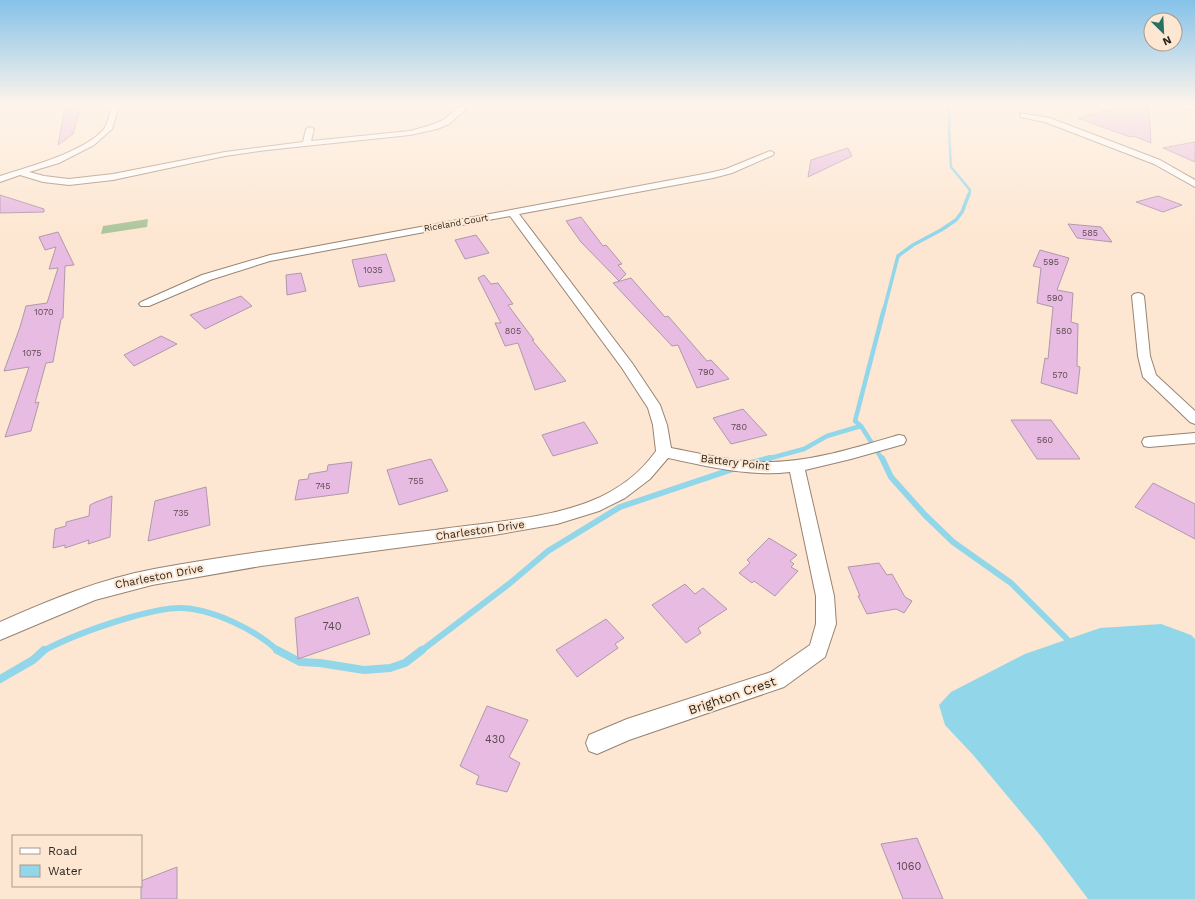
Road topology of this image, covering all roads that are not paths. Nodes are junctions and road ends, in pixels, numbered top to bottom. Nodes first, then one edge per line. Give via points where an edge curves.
1 (82, 147) edge
2 (282, 147) edge
3 (1118, 147) edge
4 (770, 153) dead end
5 (22, 173) junction
6 (0, 179) edge
7 (1195, 184) edge
8 (512, 213) junction
9 (1138, 296) dead end
10 (145, 304) dead end
11 (1195, 419) edge
12 (1195, 438) edge
13 (899, 440) dead end
14 (1149, 442) dead end
15 (664, 452) junction
16 (796, 466) junction
17 (0, 631) edge
18 (597, 743) dead end

1 - 5 street via 56,161
2 - 5 street via 225,154 91,180 69,182
3 - 7 street via 1157,162
4 - 8 street, Riceland Court via 729,171 710,176
5 - 6 street
8 - 10 street, Riceland Court via 251,262 173,290
8 - 15 street via 627,366 655,408
9 - 11 street via 1144,356 1150,377
12 - 14 street
13 - 16 street, Battery Point via 839,458
15 - 16 street, Battery Point via 769,468
15 - 17 street, Charleston Drive via 655,466 630,487 599,505 558,517 498,528 203,567 150,577 108,587 60,604
16 - 18 street, Brighton Crest via 825,596 826,624 818,651 777,680 627,730

